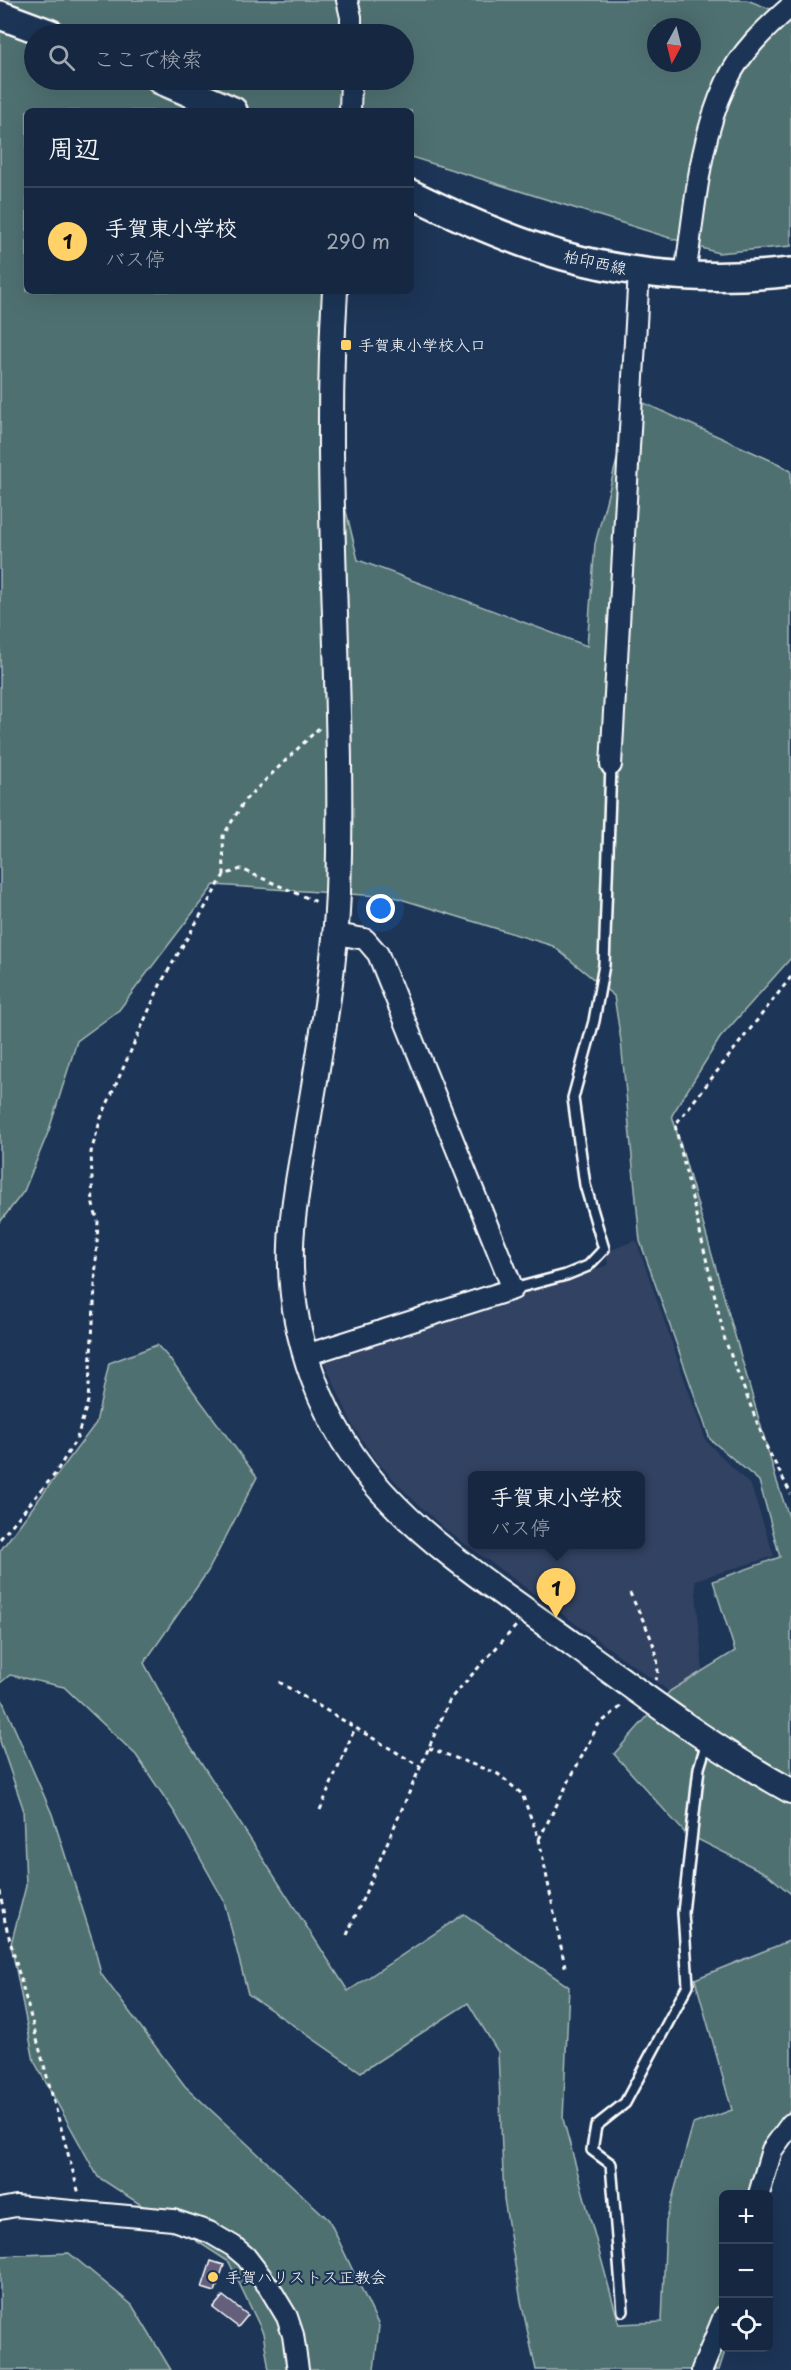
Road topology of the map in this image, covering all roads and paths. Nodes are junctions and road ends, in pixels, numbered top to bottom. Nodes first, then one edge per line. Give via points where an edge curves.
1 (347, 0) edge
2 (791, 6) edge
3 (0, 15) edge
4 (24, 24) edge
5 (351, 24) edge
6 (184, 90) edge
7 (351, 90) edge
8 (225, 108) edge
9 (350, 108) edge
10 (414, 195) edge
11 (639, 271) junction
12 (791, 272) edge
13 (685, 275) junction
14 (334, 294) edge
15 (337, 710) junction
16 (611, 765) joint
17 (224, 875) junction
18 (336, 923) junction
19 (791, 976) edge
20 (513, 1289) junction
21 (306, 1355) junction
22 (791, 1494) edge
23 (0, 1539) edge
24 (630, 1593) dead end
25 (529, 1612) junction
26 (279, 1682) dead end
27 (645, 1695) junction
28 (355, 1728) junction
29 (708, 1740) junction
30 (429, 1748) junction
31 (421, 1767) junction
32 (791, 1791) edge
33 (320, 1810) dead end
34 (539, 1839) junction
35 (0, 1891) edge
36 (347, 1935) dead end
37 (566, 1971) dead end
38 (791, 2124) edge
39 (760, 2190) edge
40 (0, 2209) edge
41 (84, 2211) junction
42 (623, 2311) dead end
43 (719, 2326) edge
44 (298, 2370) edge
45 (702, 2370) edge

1 - 5 street
2 - 13 street via 758,36 726,81 708,128
3 - 4 main road
6 - 8 main road
7 - 9 street
10 - 11 main road, 柏印西線 via 524,243
11 - 13 main road, 柏印西線
11 - 16 street
12 - 13 main road, 柏印西線 via 728,277
14 - 15 street via 330,393
15 - 17 path via 245,800 223,836
15 - 18 street
16 - 20 lane via 604,965 594,1022 573,1098 585,1185 604,1249 588,1266
17 - 18 path via 241,870
17 - 23 path via 161,983 101,1118 91,1152 93,1204 98,1222 94,1306 88,1401 77,1438 55,1474
18 - 20 street via 365,939 378,954
18 - 21 street via 291,1245 292,1284
19 - 22 path via 675,1125 725,1340 767,1448
20 - 21 street
21 - 25 street via 334,1422 381,1491 445,1550
24 - 27 path via 657,1657 659,1673
25 - 27 street
25 - 30 path via 450,1699
26 - 28 path
27 - 29 street
27 - 34 path via 598,1725
28 - 31 path
28 - 33 path
29 - 32 street
29 - 42 lane via 699,1768 683,1913 688,1985 624,2103 596,2126 592,2150 611,2164
30 - 31 path
30 - 34 path via 498,1774 514,1787 522,1794
31 - 36 path
34 - 37 path
35 - 41 path via 5,1922
38 - 39 street via 772,2150
40 - 41 street via 16,2206
41 - 44 street via 173,2220 209,2232 233,2246 269,2287 286,2317
43 - 45 street

